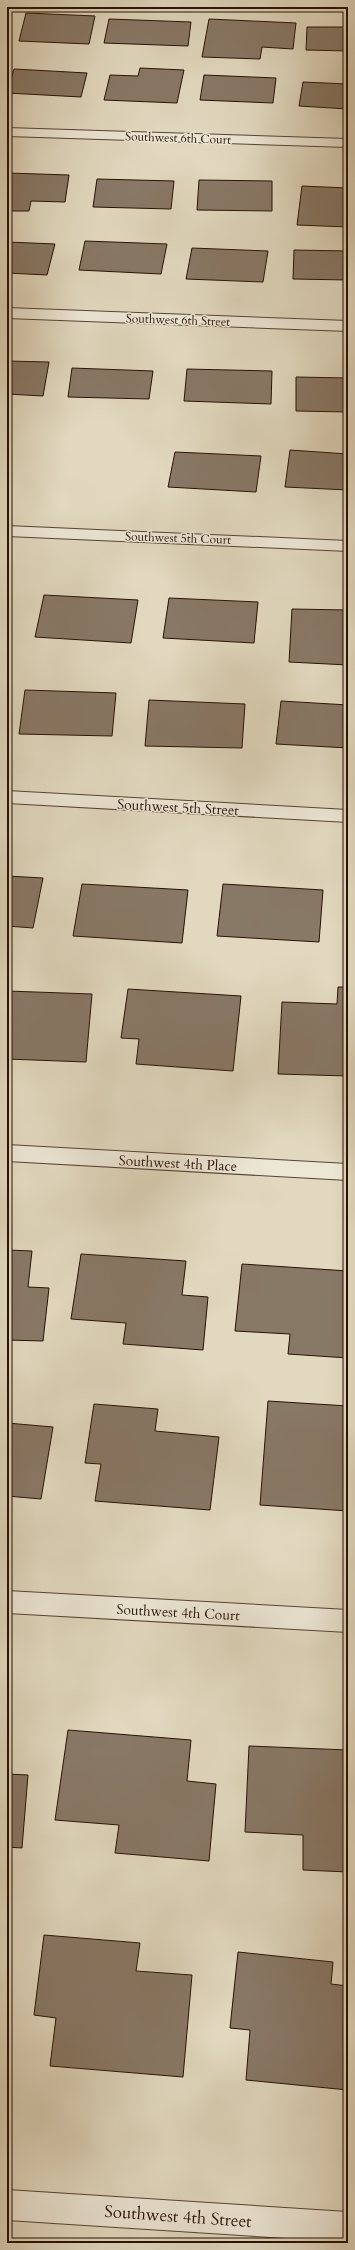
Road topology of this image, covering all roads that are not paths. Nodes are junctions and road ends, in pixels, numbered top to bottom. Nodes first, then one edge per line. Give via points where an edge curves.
1 (7, 132) edge
2 (348, 143) edge
3 (7, 313) edge
4 (348, 326) edge
5 (7, 531) edge
6 (348, 546) edge
7 (7, 797) edge
8 (348, 816) edge
9 (7, 1153) edge
10 (348, 1172) edge
11 (7, 1602) edge
12 (348, 1621) edge
13 (7, 2205) edge
14 (348, 2227) edge

1 - 2 street, Southwest 6th Court
3 - 4 street, Southwest 6th Street
5 - 6 street, Southwest 5th Court
7 - 8 street, Southwest 5th Street
9 - 10 street, Southwest 4th Place
11 - 12 street, Southwest 4th Court
13 - 14 street, Southwest 4th Street

